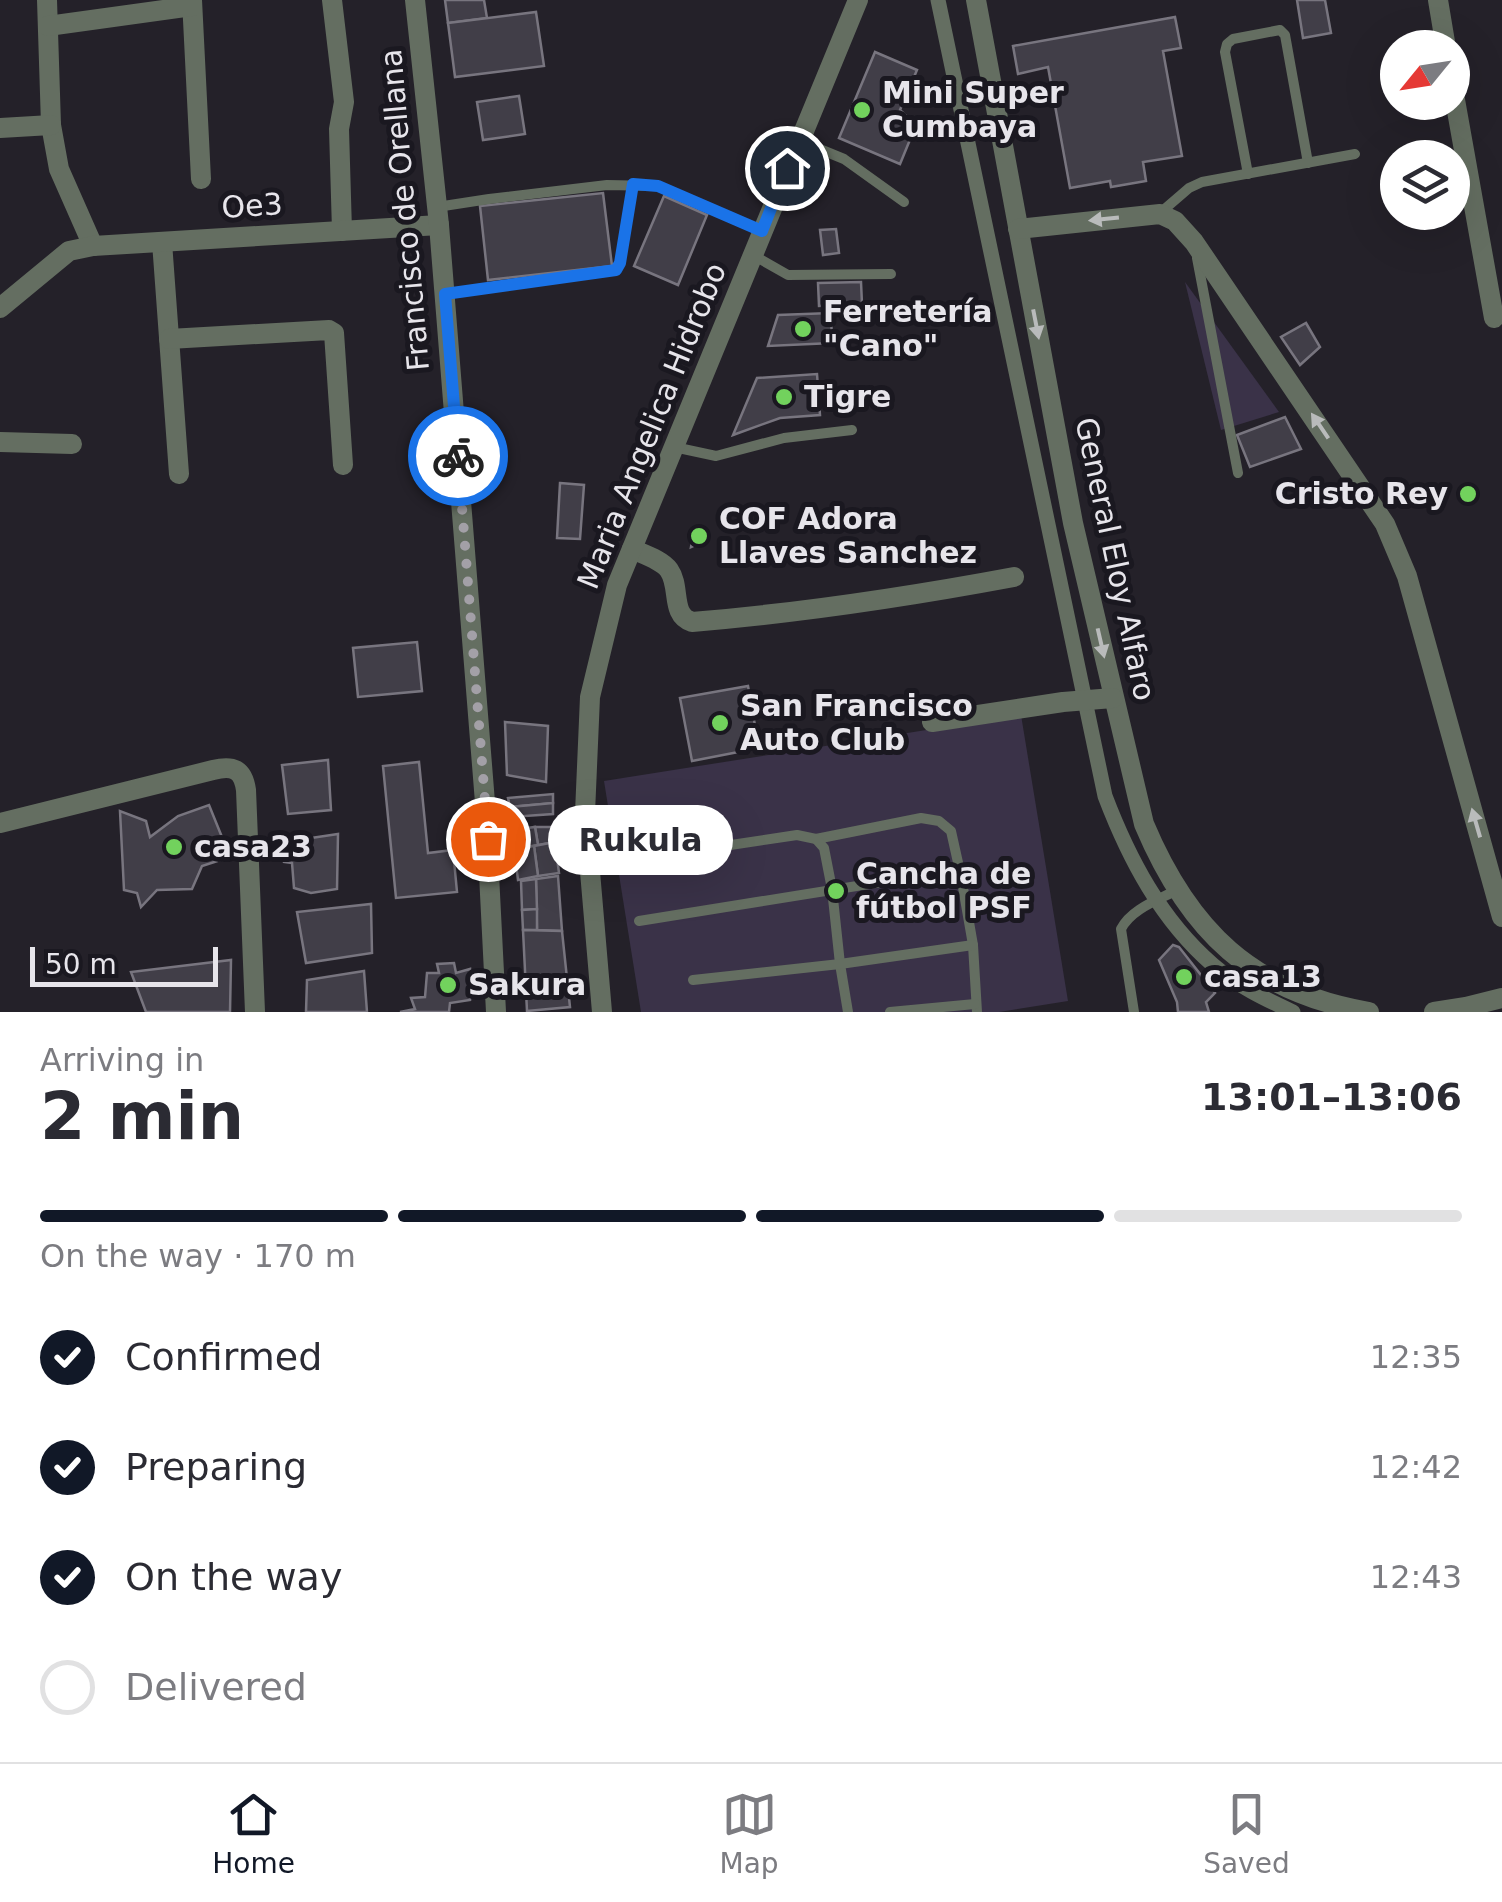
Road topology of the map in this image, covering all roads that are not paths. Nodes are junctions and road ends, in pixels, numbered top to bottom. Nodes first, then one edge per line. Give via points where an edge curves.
1 (47, 0) edge
2 (332, 0) edge
3 (415, 0) edge
4 (858, 0) edge
5 (938, 0) edge
6 (976, 0) edge
7 (1438, 0) edge
8 (192, 3) edge
9 (48, 26) junction
10 (1443, 30) edge
11 (1459, 120) edge
12 (52, 125) junction
13 (0, 128) edge
14 (799, 141) junction
15 (1355, 154) dead end
16 (1308, 163) junction
17 (1248, 174) junction
18 (201, 179) dead end
19 (633, 184) junction
20 (904, 202) dead end
21 (1160, 214) junction
22 (438, 216) junction
23 (1018, 228) junction
24 (342, 230) junction
25 (762, 231) junction
26 (162, 242) junction
27 (1194, 242) junction
28 (93, 246) junction
29 (752, 255) junction
30 (891, 274) dead end
31 (445, 294) junction
32 (0, 308) edge
33 (1494, 318) dead end
34 (169, 339) junction
35 (852, 430) dead end
36 (0, 442) edge
37 (72, 444) dead end
38 (673, 447) junction
39 (343, 465) dead end
40 (178, 474) dead end
41 (1238, 474) dead end
42 (632, 549) junction
43 (1014, 577) dead end
44 (1113, 698) junction
45 (1085, 700) junction
46 (932, 722) dead end
47 (0, 823) edge
48 (816, 839) junction
49 (684, 852) dead end
50 (961, 876) junction
51 (832, 888) junction
52 (1178, 890) junction
53 (1158, 900) junction
54 (1502, 917) edge
55 (639, 921) dead end
56 (973, 945) junction
57 (840, 964) junction
58 (693, 980) dead end
59 (1502, 998) edge
60 (976, 1008) edge
61 (255, 1012) edge
62 (496, 1012) edge
63 (602, 1012) edge
64 (848, 1012) edge
65 (890, 1012) edge
66 (1134, 1012) edge
67 (1292, 1012) edge
68 (1369, 1012) edge
69 (1434, 1012) edge

1 - 9 street
2 - 24 street via 344,102
3 - 22 street, Francisco de Orellana
4 - 14 street, Maria Angelica Hidrobo
5 - 45 street
6 - 23 street, General Eloy Alfaro
7 - 10 street
8 - 9 street
8 - 18 street
9 - 12 street
11 - 33 street
12 - 13 street
12 - 28 street via 59,169
14 - 20 lane via 844,159
14 - 25 street, Maria Angelica Hidrobo
15 - 16 lane
16 - 17 lane
16 - 17 lane via 1280,30 1233,39 1225,52
17 - 21 lane via 1202,182
19 - 22 lane via 489,198
19 - 25 lane via 658,186
19 - 31 lane via 616,270
21 -> 23 street
21 - 27 street
22 - 24 street, Oe3
22 - 31 street, Francisco de Orellana
23 -> 44 street, General Eloy Alfaro
24 - 26 street, Oe3
25 - 29 street, Maria Angelica Hidrobo
26 - 28 street, Oe3
26 - 34 street
27 - 41 lane
54 -> 27 street via 1407,576 1385,524
28 - 32 street, Oe3 via 68,251
29 - 30 lane via 788,275
29 - 38 street, Maria Angelica Hidrobo
31 - 62 street, Francisco de Orellana
34 - 39 street via 334,333
34 - 40 street
35 - 38 lane via 716,456
36 - 37 street
38 - 42 street, Maria Angelica Hidrobo
42 - 43 street via 666,566 679,614 692,622 915,596
42 - 63 street, Maria Angelica Hidrobo via 590,697 585,813
44 - 45 street
44 - 52 street, General Eloy Alfaro via 1144,824
45 - 46 street
45 - 53 street via 1105,796 1124,845
47 - 61 street via 228,766 236,771 246,790
48 - 49 lane via 797,834
48 - 50 lane via 920,818 939,821 951,831
48 - 51 lane
50 - 51 lane via 944,872
50 - 56 lane
51 - 55 lane
51 - 57 lane
52 - 53 lane
52 - 68 street, General Eloy Alfaro via 1206,928 1266,978 1300,995
53 - 66 lane via 1121,930
53 - 67 street via 1212,964
56 - 57 lane
56 - 60 lane
57 - 58 lane
57 - 64 lane
59 - 69 street
60 - 65 lane

